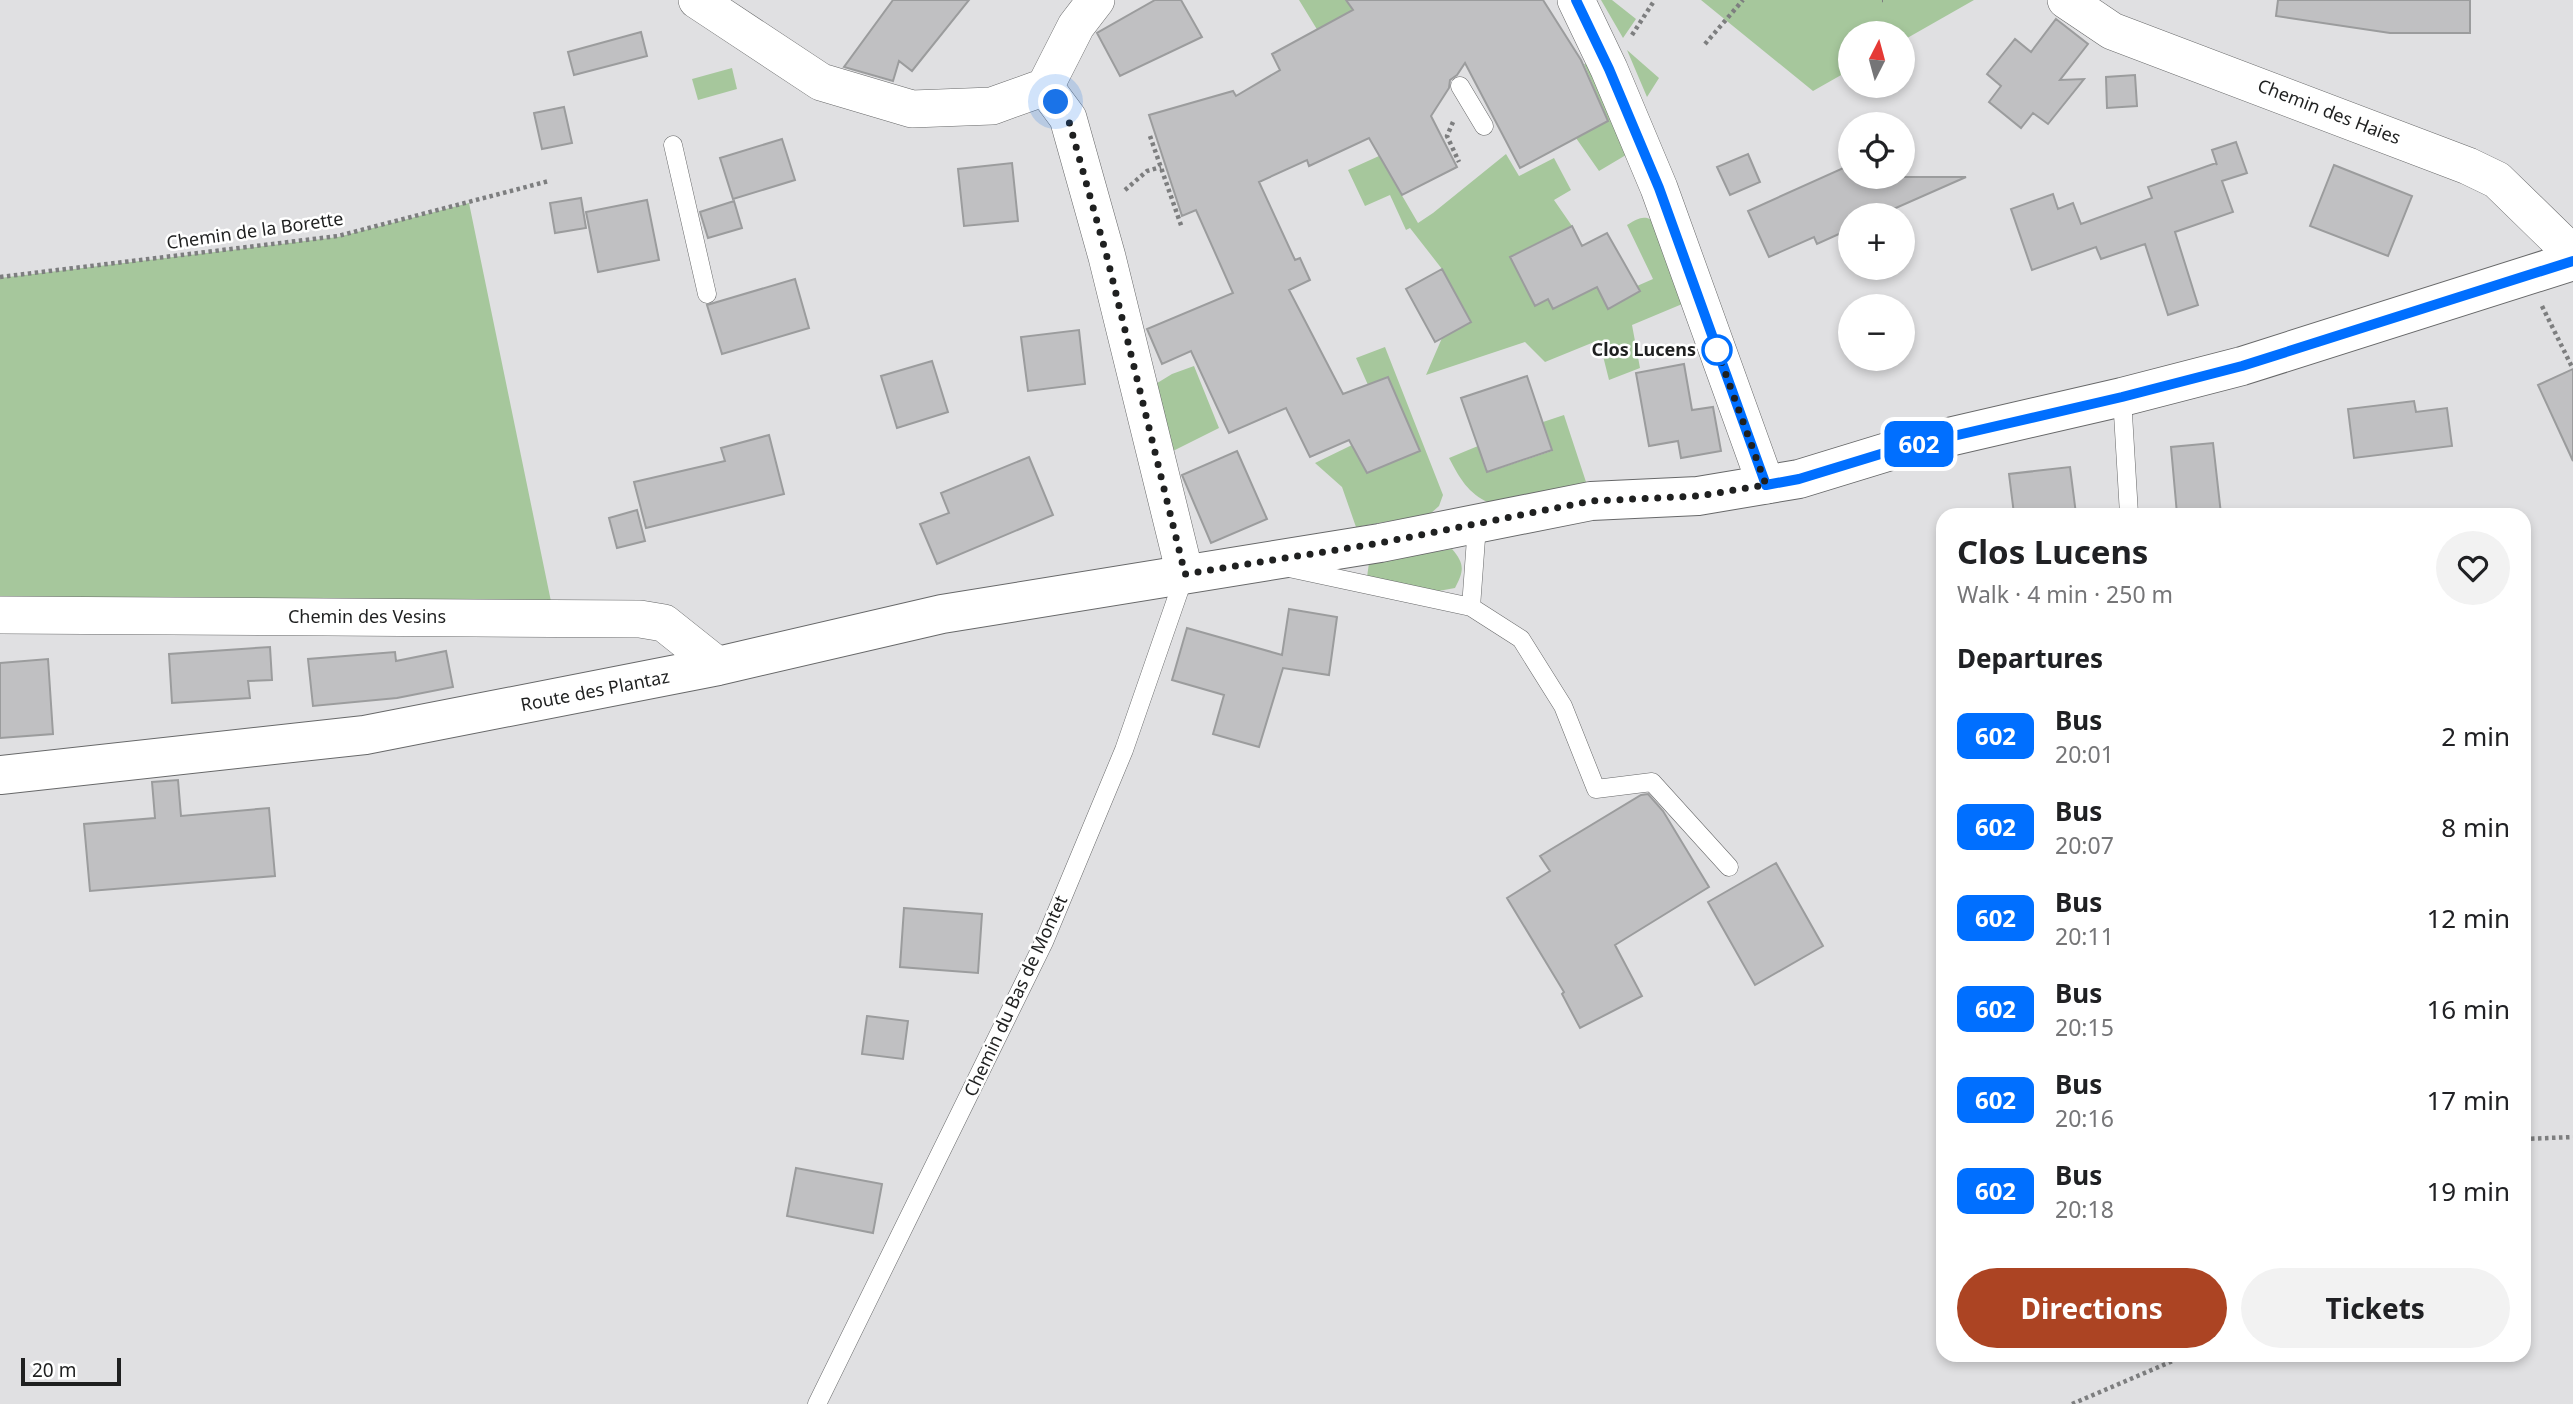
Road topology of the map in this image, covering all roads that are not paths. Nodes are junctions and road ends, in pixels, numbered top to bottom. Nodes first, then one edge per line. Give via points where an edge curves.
1 (696, 0) edge
2 (1096, 0) edge
3 (1576, 0) edge
4 (2066, 0) edge
5 (1460, 86) dead end
6 (1045, 87) junction
7 (1484, 126) dead end
8 (673, 145) dead end
9 (2573, 254) edge
10 (2573, 261) edge
11 (707, 293) dead end
12 (2122, 397) junction
13 (1766, 485) junction
14 (2129, 508) edge
15 (1477, 525) junction
16 (1259, 562) junction
17 (1185, 574) junction
18 (1471, 607) junction
19 (0, 615) edge
20 (718, 666) junction
21 (0, 775) edge
22 (1729, 867) dead end
23 (817, 1404) edge

1 - 6 street via 821,82 912,109 992,106
2 - 6 street via 1076,26
3 - 13 street via 1659,188
4 - 9 street, Chemin des Haies via 2112,31 2497,180
5 - 7 lane
6 - 17 street via 1068,118
8 - 11 lane
10 - 12 street, Route des Plantaz via 2242,366
12 - 13 street, Route des Plantaz via 1897,449
12 - 14 lane
13 - 15 street, Route des Plantaz via 1698,496 1591,501
15 - 16 street, Route des Plantaz
15 - 18 lane
16 - 17 street, Route des Plantaz
16 - 18 lane
17 - 20 street, Route des Plantaz via 942,614
17 - 23 lane, Chemin du Bas de Montet via 1124,750 1044,942
18 - 22 lane via 1521,639 1563,706 1596,789 1652,782
19 - 20 street, Chemin des Vesins via 640,619 664,623
20 - 21 street, Route des Plantaz via 365,735

